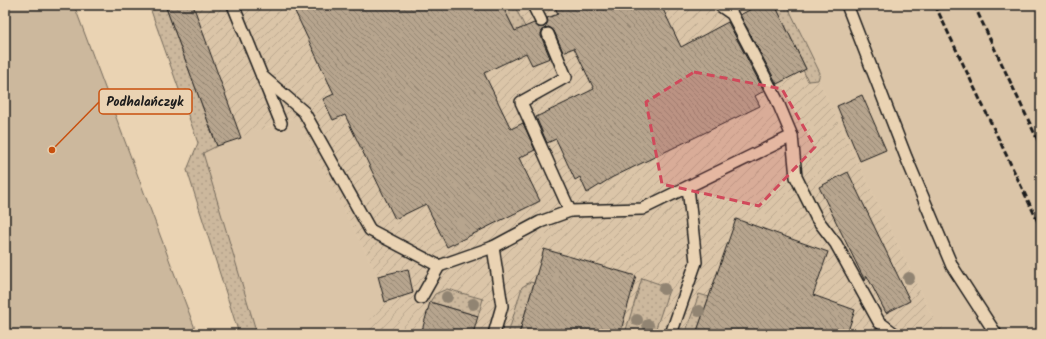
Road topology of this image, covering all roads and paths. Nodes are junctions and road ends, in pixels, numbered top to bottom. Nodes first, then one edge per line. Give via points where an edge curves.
1 (233, 5) edge
2 (533, 5) edge
3 (719, 5) edge
4 (847, 5) edge
5 (541, 21) dead end
6 (548, 34) dead end
7 (262, 76) junction
8 (281, 124) dead end
9 (792, 136) junction
10 (688, 187) junction
11 (570, 211) junction
12 (493, 247) junction
13 (439, 266) junction
14 (421, 298) dead end
15 (494, 334) edge
16 (671, 334) edge
17 (895, 334) edge
18 (996, 334) edge

1 - 7 lane
2 - 5 lane
3 - 9 lane via 732,14 776,98
4 - 18 lane via 952,266
6 - 11 lane via 566,77 521,102
7 - 8 lane
7 - 13 lane via 304,112 370,230
9 - 10 lane
9 - 17 lane via 796,177 817,218 836,244 879,322
10 - 11 lane via 642,209
10 - 16 lane via 696,262
11 - 12 lane via 540,222
12 - 13 lane
12 - 15 lane via 502,306
13 - 14 lane

